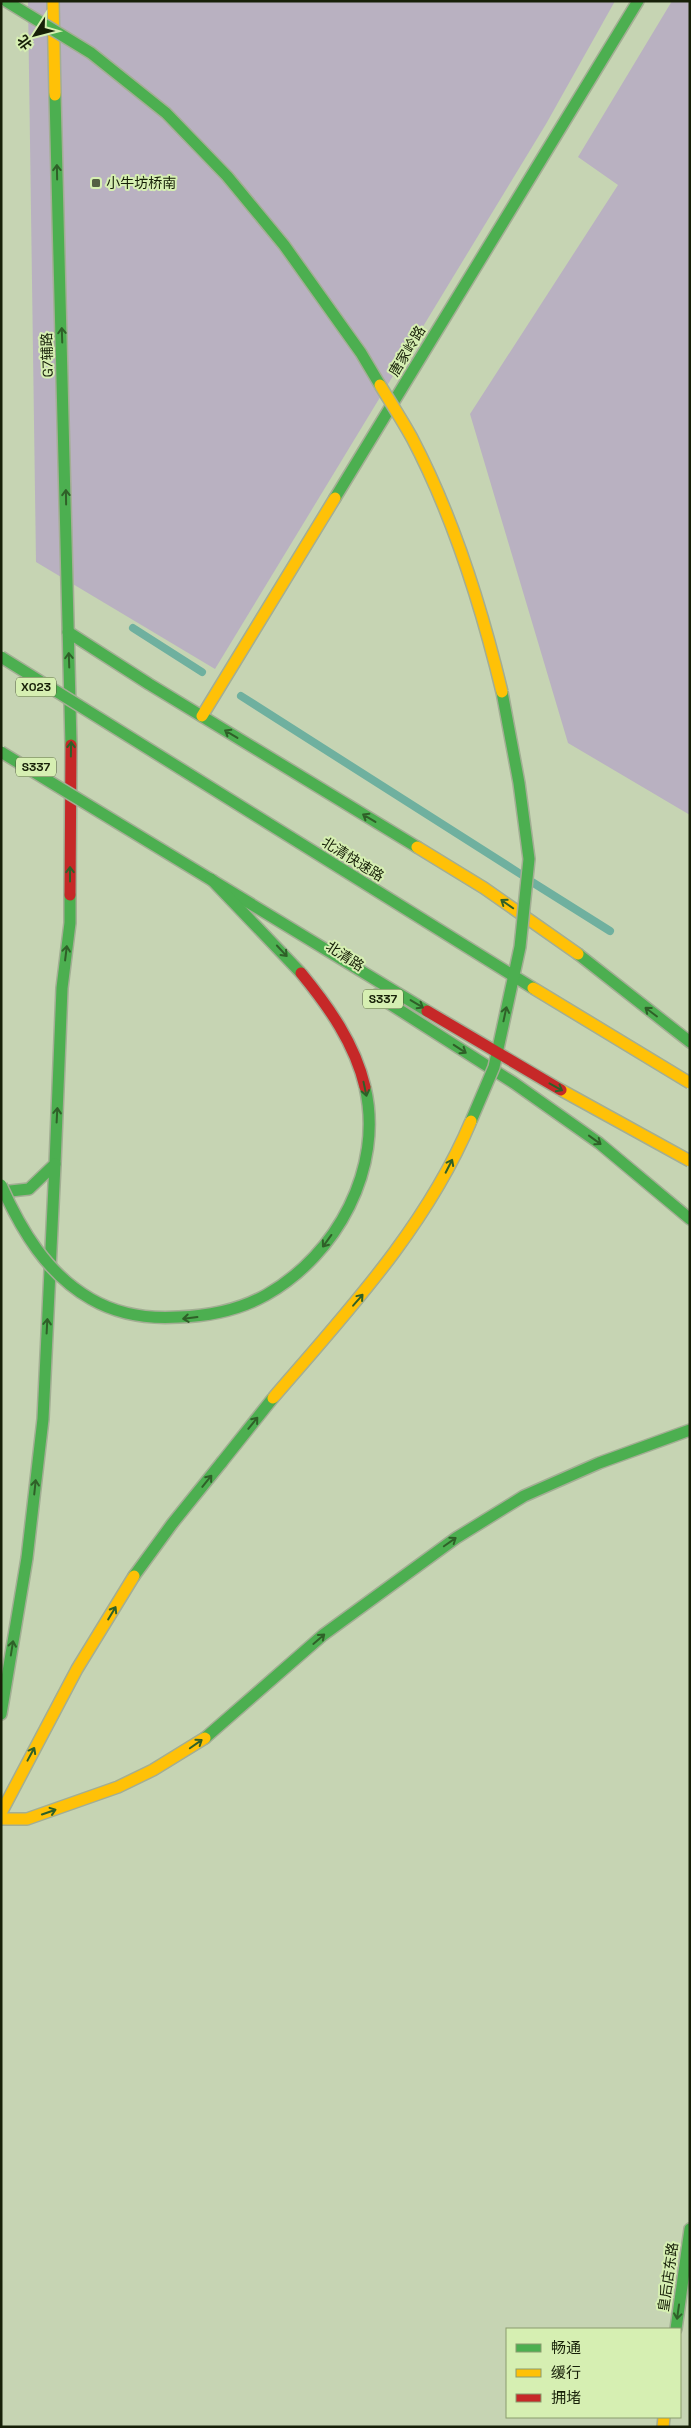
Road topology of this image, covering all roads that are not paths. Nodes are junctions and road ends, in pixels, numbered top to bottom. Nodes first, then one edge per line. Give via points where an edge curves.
1 (6, 1) edge
2 (53, 1) edge
3 (638, 1) edge
4 (68, 632) junction
5 (1, 657) edge
6 (1, 665) edge
7 (71, 708) junction
8 (202, 716) junction
9 (1, 745) edge
10 (1, 752) edge
11 (70, 789) junction
12 (211, 879) junction
13 (690, 1042) edge
14 (690, 1083) edge
15 (690, 1090) edge
16 (690, 1161) edge
17 (55, 1164) junction
18 (1, 1186) edge
19 (1, 1192) edge
20 (690, 1219) edge
21 (690, 1430) edge
22 (1, 1714) edge
23 (1, 1813) edge
24 (1, 1819) edge
25 (690, 2229) edge
26 (676, 2328) edge

23 -> 1 main road, bridge via 64,1692 164,1533 271,1400 367,1289 438,1189 494,1067 520,947 529,859 502,691 478,600 412,438 361,353 284,245 227,176 166,113 91,53
4 -> 2 main road, G7辅路
3 - 8 main road, 唐家岭路
7 -> 4 main road, G7辅路
4 - 8 main road
5 - 14 main road, 北清快速路, bridge
6 - 7 main road, X023
11 -> 7 main road, G7辅路
7 - 15 main road via 299,853
13 -> 8 main road via 564,943 484,888
9 - 11 main road, 北清路 / S337
10 - 12 main road, bridge
17 -> 11 main road, G7辅路 via 62,988 70,923
11 -> 20 main road, 北清路 / S337 via 197,878 514,1084 599,1143
12 -> 16 main road, bridge via 526,1071
12 -> 18 main road, bridge via 285,955 327,1008 353,1050 366,1089 370,1124 359,1188 343,1219 320,1250 292,1279 262,1297 225,1313 184,1319 138,1317 92,1299 61,1276 28,1239
17 - 19 main road via 29,1189
22 -> 17 main road, G7辅路 via 27,1558 42,1419
24 -> 21 main road via 27,1819 118,1788 153,1770 198,1744 323,1635 456,1538 524,1496 599,1462
25 -> 26 main road, 皇后店东路

